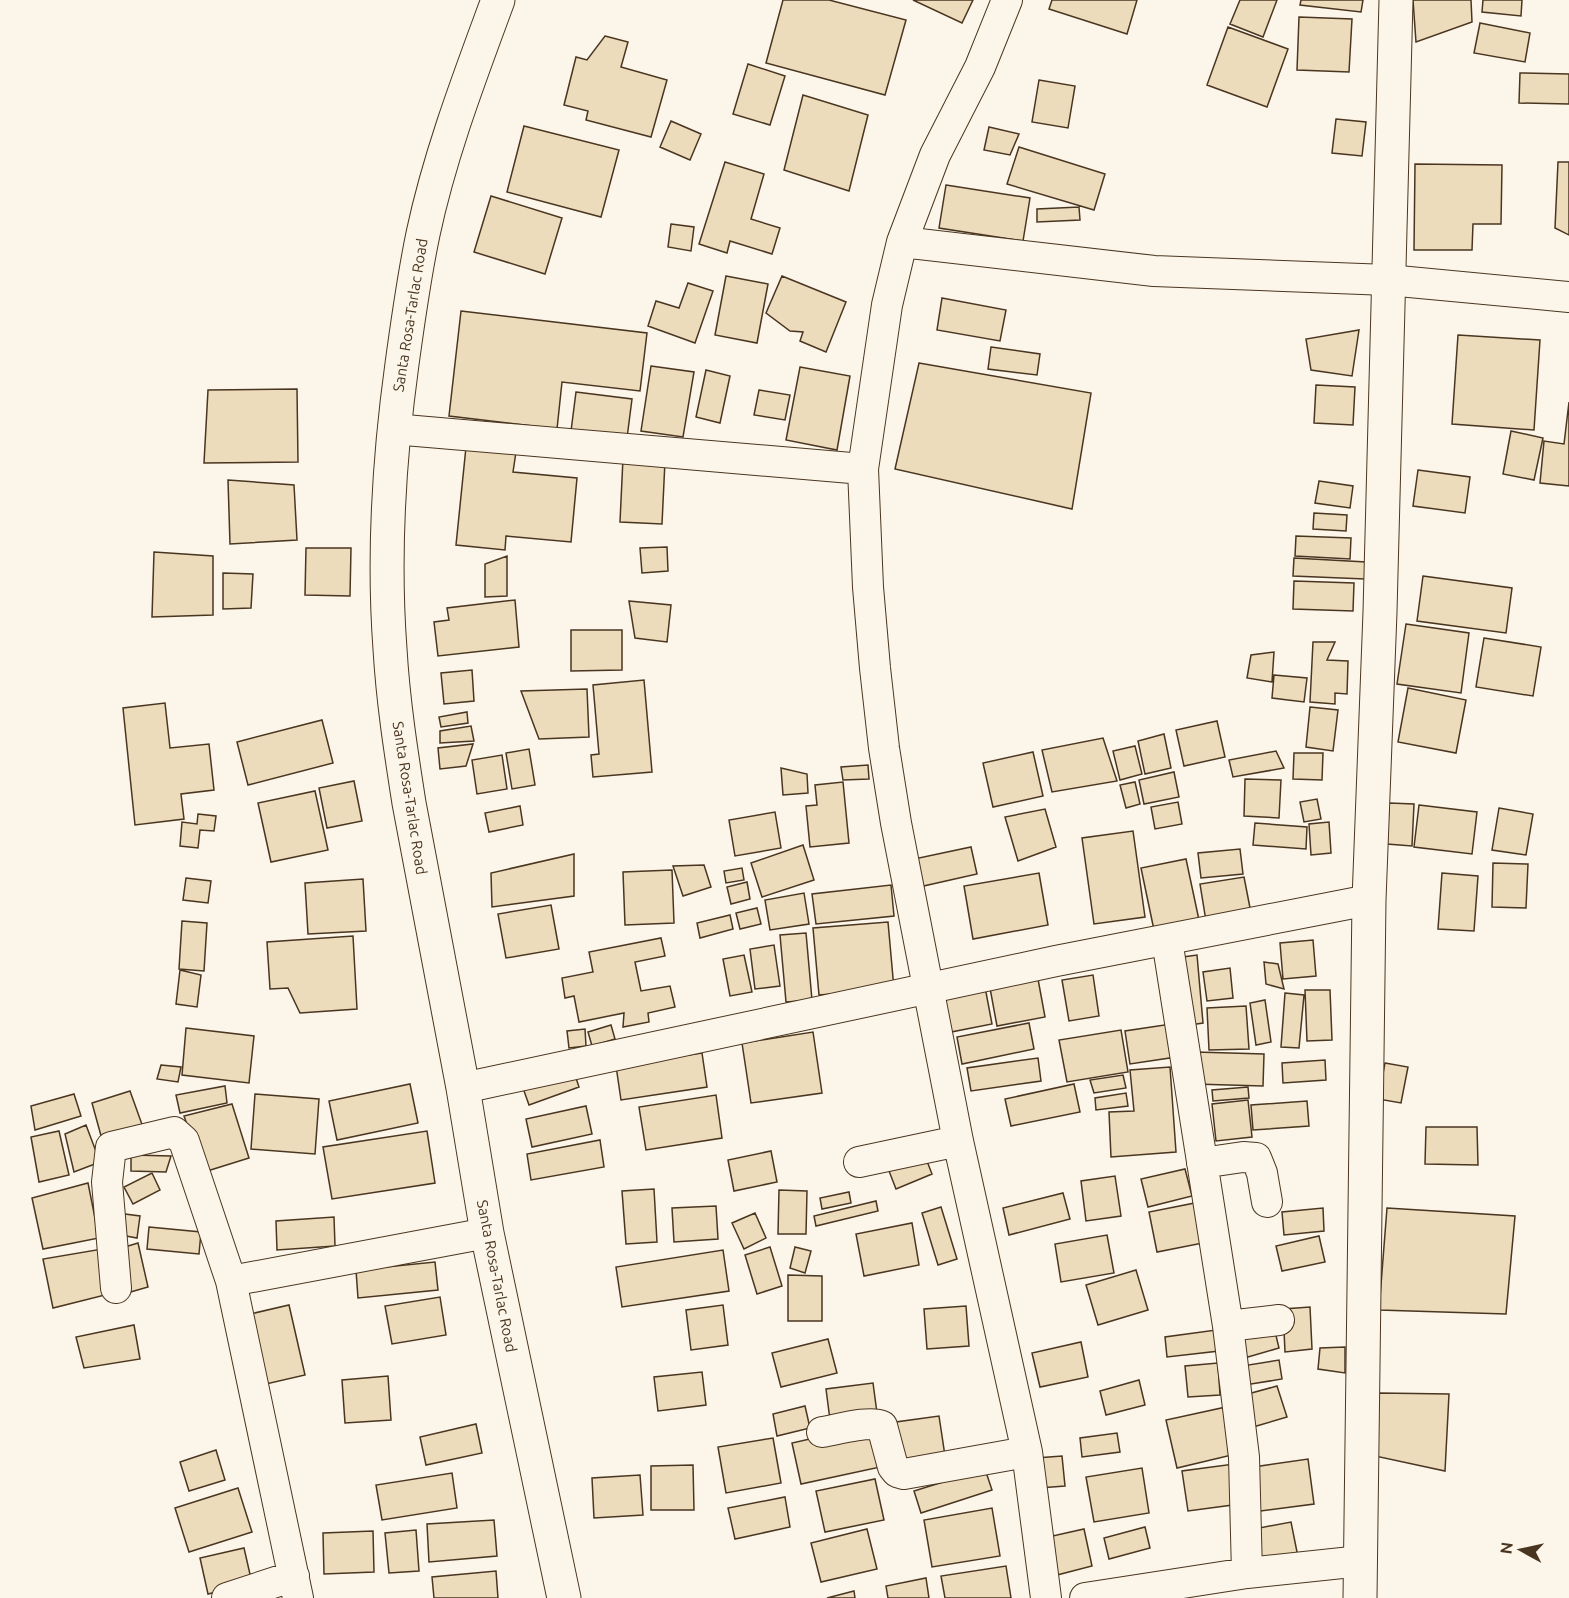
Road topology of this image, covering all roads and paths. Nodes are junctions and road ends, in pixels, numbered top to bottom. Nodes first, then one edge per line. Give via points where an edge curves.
1 (498, 0) edge
2 (1006, 0) edge
3 (1396, 0) edge
4 (902, 242) junction
5 (1388, 280) junction
6 (1569, 297) edge
7 (393, 429) junction
8 (863, 469) junction
9 (1369, 900) junction
10 (1167, 940) junction
11 (928, 990) junction
12 (463, 1088) junction
13 (958, 1141) junction
14 (859, 1162) dead end
15 (1202, 1163) junction
16 (1267, 1202) dead end
17 (487, 1233) junction
18 (231, 1281) junction
19 (116, 1288) dead end
20 (1279, 1320) dead end
21 (1228, 1326) junction
22 (822, 1432) dead end
23 (1028, 1452) junction
24 (1361, 1561) junction
25 (1247, 1573) junction
26 (296, 1587) edge
27 (226, 1598) edge
28 (564, 1598) edge
29 (1046, 1598) edge
30 (1085, 1598) edge
31 (1360, 1598) edge

1 - 7 main road, Santa Rosa-Tarlac Road via 423,232
2 - 4 street via 980,67 935,154
3 - 5 main road
4 - 5 street via 1154,271
4 - 8 street via 887,305
5 - 6 street
5 - 9 main road
7 - 8 street
7 - 12 main road, Santa Rosa-Tarlac Road via 388,492 389,649 409,803
8 - 11 street via 867,586 884,748
9 - 10 street
9 - 24 main road
10 - 11 street
10 - 15 street
11 - 12 street
11 - 13 street
12 - 17 main road, Santa Rosa-Tarlac Road
13 - 14 street
13 - 23 street
15 - 16 street via 1243,1156 1256,1158
15 - 21 street
17 - 18 street
17 - 28 main road, Santa Rosa-Tarlac Road
18 - 19 street via 184,1141 174,1132 111,1147 107,1182
18 - 26 street
20 - 21 street
21 - 25 street via 1244,1457
22 - 23 street via 882,1426 893,1467 904,1474
23 - 29 street
24 - 25 street
24 - 31 main road
25 - 30 street
26 - 27 street

